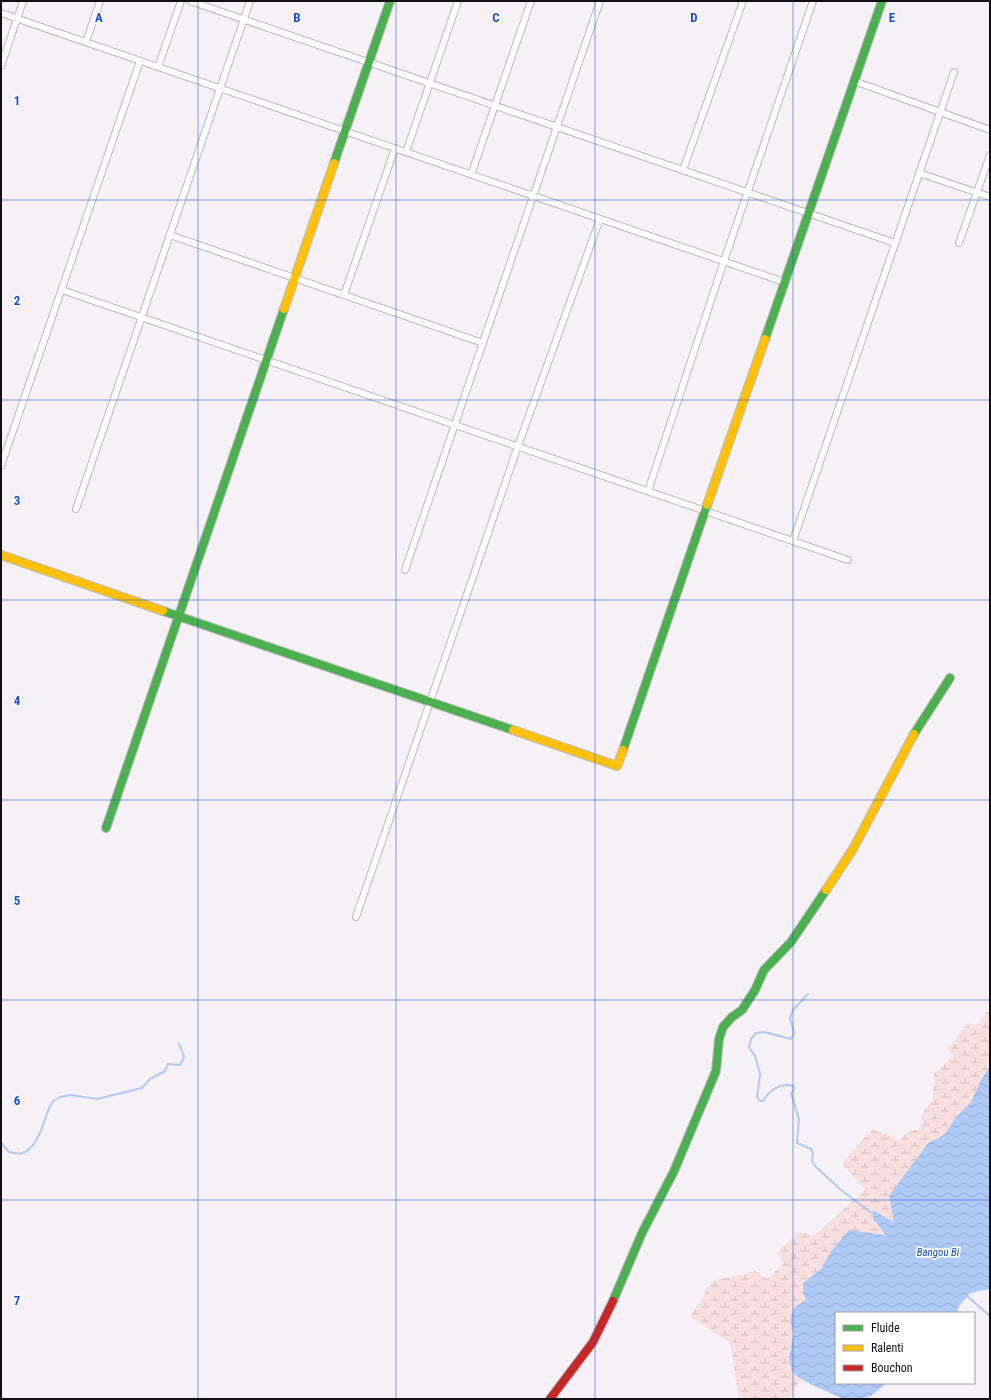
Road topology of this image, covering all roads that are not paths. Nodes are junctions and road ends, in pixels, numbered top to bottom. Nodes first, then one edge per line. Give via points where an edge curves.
1 (23, 1) edge
2 (100, 1) edge
3 (181, 1) edge
4 (190, 1) edge
5 (250, 1) edge
6 (390, 1) edge
7 (458, 1) edge
8 (531, 1) edge
9 (600, 1) edge
10 (743, 1) edge
11 (813, 1) edge
12 (882, 1) edge
13 (1, 13) edge
14 (17, 19) junction
15 (244, 19) junction
16 (86, 42) junction
17 (140, 61) junction
18 (369, 62) junction
19 (1, 66) edge
20 (158, 67) junction
21 (954, 72) dead end
22 (854, 81) junction
23 (430, 84) junction
24 (220, 88) junction
25 (495, 106) junction
26 (940, 113) junction
27 (557, 127) junction
28 (990, 130) edge
29 (345, 131) junction
30 (394, 148) junction
31 (406, 152) junction
32 (990, 156) edge
33 (683, 170) junction
34 (919, 173) junction
35 (471, 175) junction
36 (747, 192) junction
37 (977, 192) junction
38 (534, 196) junction
39 (990, 197) edge
40 (808, 213) junction
41 (600, 219) junction
42 (170, 235) junction
43 (895, 243) junction
44 (959, 243) dead end
45 (724, 261) junction
46 (295, 278) junction
47 (784, 282) junction
48 (62, 290) junction
49 (344, 295) junction
50 (141, 317) junction
51 (483, 343) junction
52 (267, 360) junction
53 (455, 425) junction
54 (518, 446) junction
55 (1, 466) edge
56 (648, 491) junction
57 (76, 509) dead end
58 (705, 511) junction
59 (793, 541) junction
60 (1, 555) edge
61 (848, 560) dead end
62 (405, 570) dead end
63 (179, 616) junction
64 (950, 678) dead end
65 (430, 702) junction
66 (106, 828) dead end
67 (356, 917) dead end
68 (550, 1399) edge

1 - 14 street
2 - 16 street
3 - 20 street
4 - 15 street
5 - 15 street
6 - 18 street
7 - 23 street
8 - 25 street
9 - 27 street
10 - 33 street
11 - 36 street
12 - 22 street
13 - 14 street
14 - 16 street
14 - 19 street
15 - 18 street
15 - 24 street
16 - 17 street
17 - 20 street
17 - 48 street
18 - 23 street
18 - 29 street
20 - 24 street
21 - 26 street
22 - 26 street
22 - 40 street
23 - 25 street
23 - 31 street
24 - 29 street
24 - 42 street
25 - 27 street
25 - 35 street
26 - 28 street
26 - 34 street
27 - 33 street
27 - 38 street
29 - 30 street
29 - 46 street
30 - 31 street
30 - 49 street
31 - 35 street
32 - 37 street
33 - 36 street
34 - 37 street
34 - 43 street
35 - 38 street
36 - 40 street
36 - 45 street
37 - 39 street
37 - 44 street
38 - 41 street
38 - 51 street
40 - 43 street
40 - 47 street
41 - 45 street
41 - 54 street
42 - 46 street
42 - 50 street
43 - 59 street
45 - 47 street
45 - 56 street
46 - 49 street
46 - 52 street
47 - 58 street
48 - 50 street
48 - 55 street
49 - 51 street
50 - 52 street
50 - 57 street
51 - 53 street
52 - 53 street
52 - 63 street
53 - 54 street
53 - 62 street
54 - 56 street
54 - 65 street
56 - 58 street
58 - 59 street
58 - 65 street via 617,766
59 - 61 street
60 - 63 street
63 - 65 street
63 - 66 street
64 - 68 street via 909,741 853,848 791,942 764,970 742,1010 723,1026 716,1071 674,1171 593,1342
65 - 67 street

